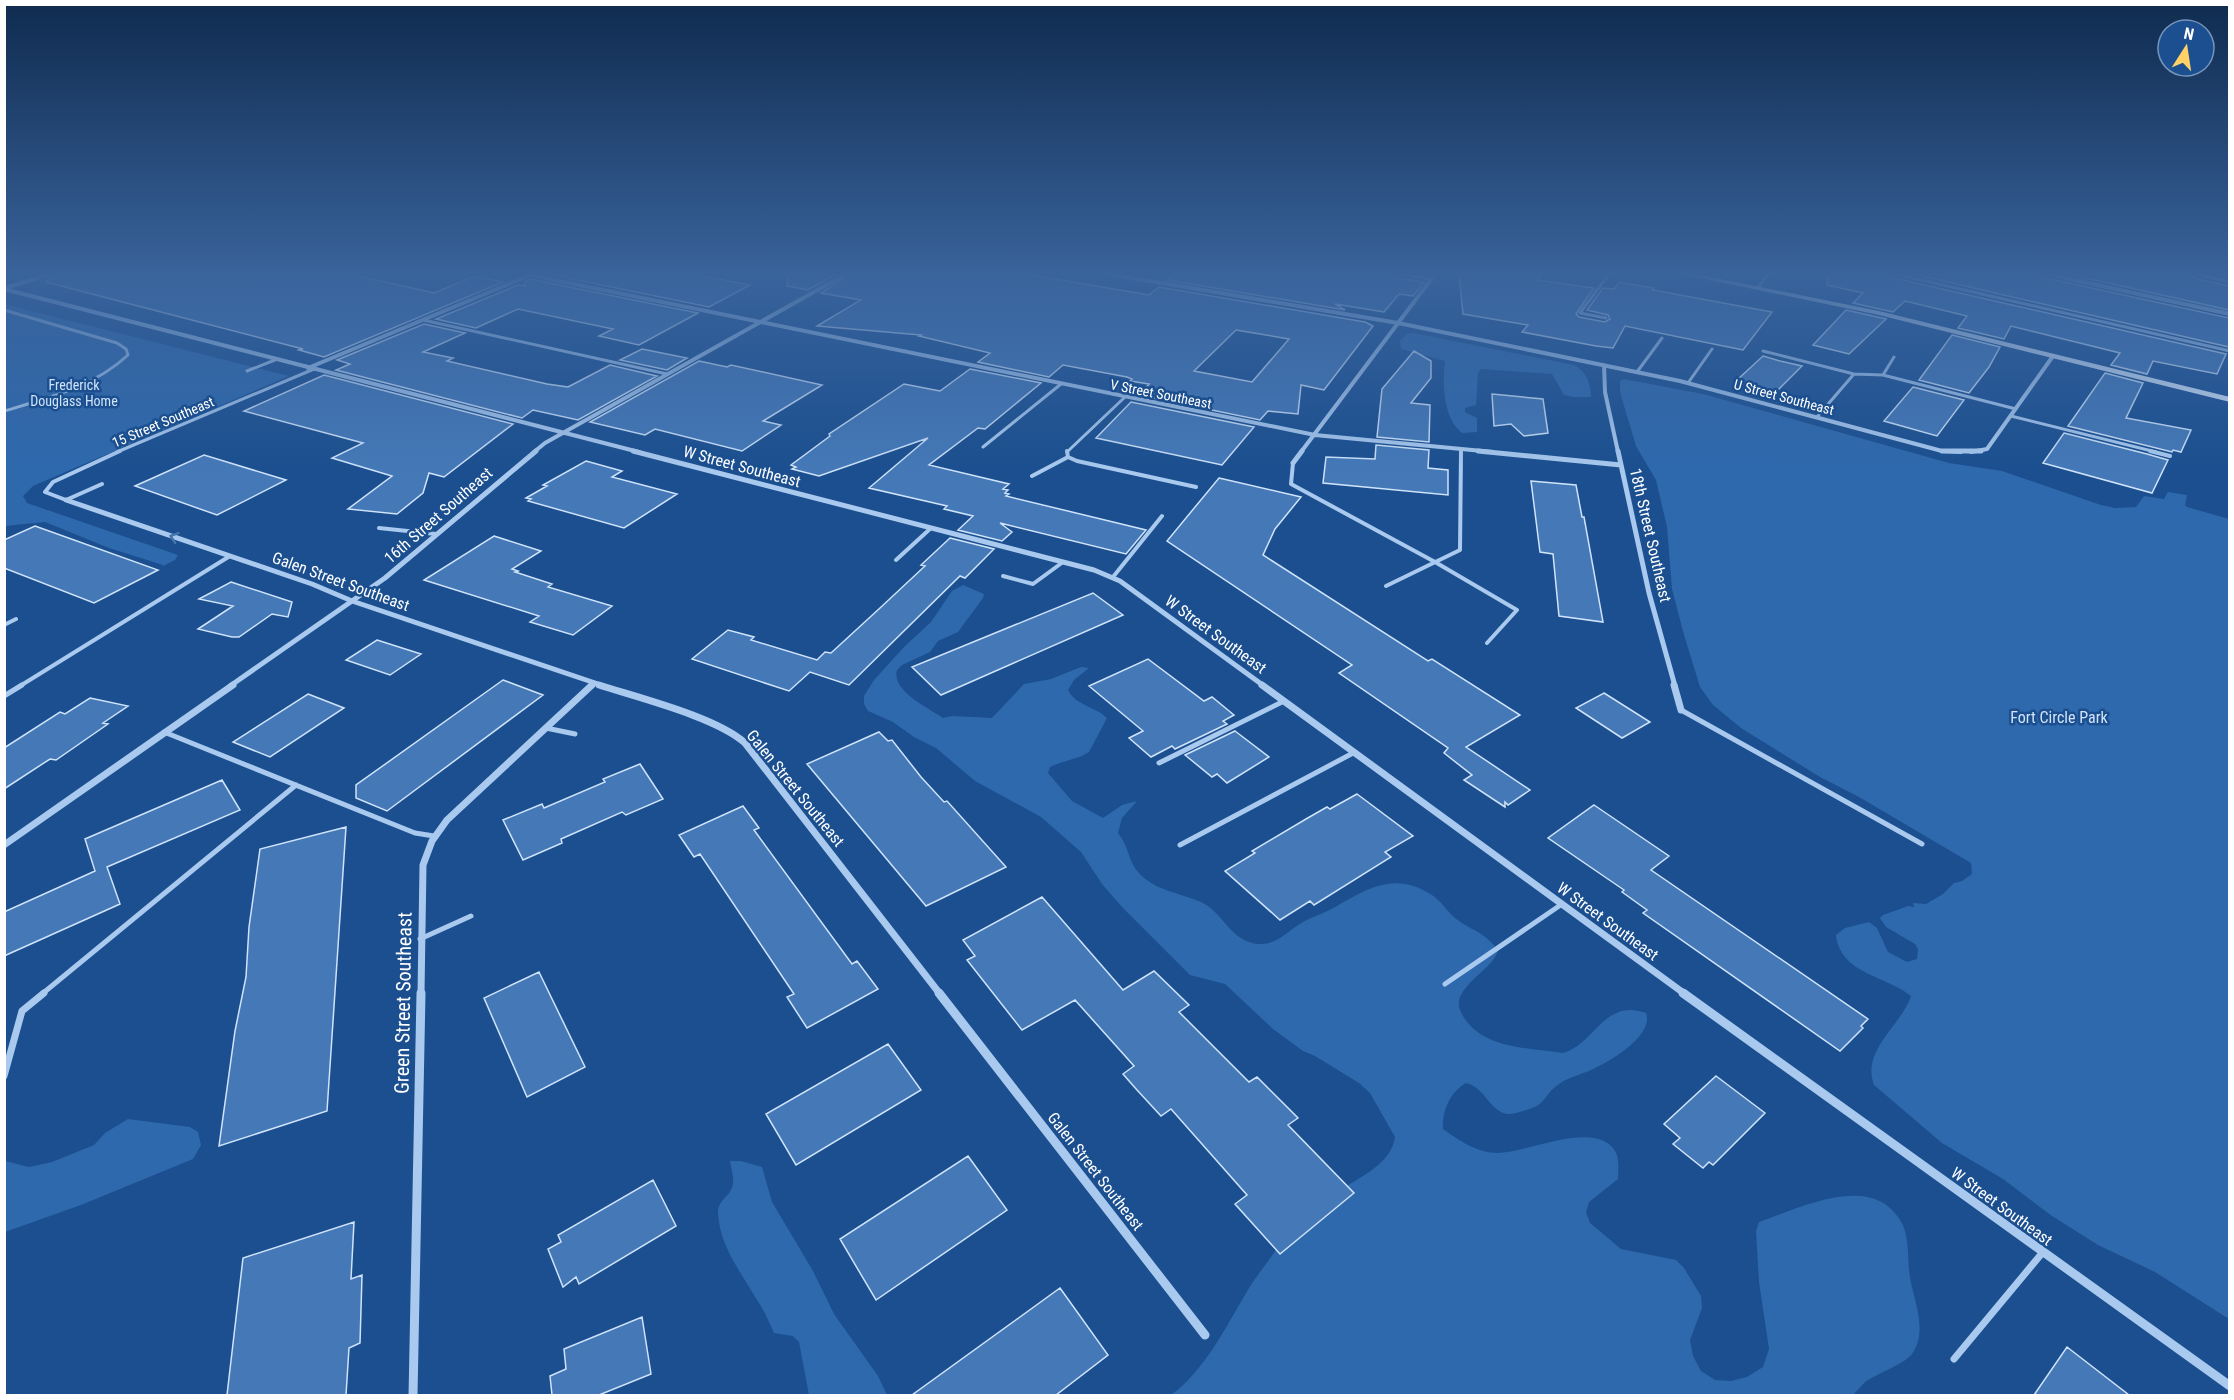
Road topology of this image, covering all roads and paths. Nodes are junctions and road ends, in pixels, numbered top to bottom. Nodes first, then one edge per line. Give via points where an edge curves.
1 (105, 339) edge
2 (196, 339) edge
3 (379, 339) edge
4 (510, 339) edge
5 (729, 339) edge
6 (844, 339) edge
7 (1386, 339) edge
8 (1478, 339) edge
9 (1661, 339) edge
10 (1985, 339) edge
11 (2178, 339) edge
12 (1712, 349) dead end
13 (1763, 351) dead end
14 (2229, 351) edge
15 (2053, 356) junction
16 (1894, 357) dead end
17 (275, 360) junction
18 (1604, 365) junction
19 (311, 369) junction
20 (247, 371) dead end
21 (1637, 372) junction
22 (667, 374) junction
23 (1854, 374) junction
24 (1883, 375) junction
25 (1688, 382) junction
26 (1061, 384) junction
27 (1125, 397) junction
28 (2229, 400) edge
29 (2016, 409) junction
30 (4, 411) edge
31 (2011, 416) junction
32 (1817, 417) junction
33 (561, 433) junction
34 (1315, 435) junction
35 (983, 447) dead end
36 (1461, 450) junction
37 (2170, 456) dead end
38 (1068, 457) junction
39 (1293, 463) joint
40 (1621, 465) junction
41 (1032, 477) dead end
42 (102, 484) dead end
43 (1196, 487) dead end
44 (66, 500) junction
45 (1162, 516) dead end
46 (379, 528) dead end
47 (931, 528) junction
48 (436, 534) junction
49 (230, 556) junction
50 (896, 560) dead end
51 (1063, 562) junction
52 (1435, 562) junction
53 (1003, 576) dead end
54 (1113, 577) junction
55 (1386, 586) dead end
56 (352, 601) junction
57 (16, 618) dead end
58 (4, 625) edge
59 (1487, 643) dead end
60 (594, 683) junction
61 (4, 696) edge
62 (1284, 701) junction
63 (1681, 710) joint
64 (546, 728) junction
65 (164, 732) junction
66 (575, 734) dead end
67 (1355, 753) junction
68 (1159, 763) dead end
69 (296, 785) junction
70 (434, 836) junction
71 (4, 844) edge
72 (1922, 844) dead end
73 (1180, 845) dead end
74 (1562, 904) junction
75 (471, 916) dead end
76 (420, 939) junction
77 (1444, 984) dead end
78 (4, 1076) edge
79 (2043, 1252) junction
80 (1205, 1335) dead end
81 (1954, 1359) dead end
82 (2229, 1386) edge
83 (413, 1395) edge

1 - 30 lane via 126,349 128,355 117,366 91,380
2 - 17 street, W Street Southeast
3 - 19 street
4 - 22 lane
5 - 22 street, 16th Street Southeast
6 - 26 street, V Street Southeast
7 - 34 street
8 - 18 street, U Street Southeast
9 - 21 lane
10 - 15 main road
11 - 14 lane
12 - 25 lane
13 - 23 lane
15 - 28 main road
15 - 29 street, U Street Southeast
16 - 24 lane
17 - 19 street, W Street Southeast
17 - 20 lane
18 - 21 street, U Street Southeast
18 - 40 street, 18th Street Southeast via 1605,392
19 - 33 street, W Street Southeast
19 - 44 lane, 15 Street Southeast via 53,482 45,492
21 - 25 street, U Street Southeast
22 - 33 street, 16th Street Southeast
23 - 24 lane
23 - 32 lane
24 - 29 lane
25 - 32 street, U Street Southeast
26 - 27 street, V Street Southeast
26 - 35 lane
27 - 34 street, V Street Southeast
27 - 38 lane via 1067,451
29 - 31 street, U Street Southeast
31 - 32 street, U Street Southeast via 1987,449 1974,453 1942,451
31 - 37 lane
33 - 47 street, W Street Southeast
33 - 48 street, 16th Street Southeast via 536,449
34 - 36 street, V Street Southeast
34 - 39 street
36 - 40 street, V Street Southeast
36 - 52 lane via 1460,550
38 - 41 lane
38 - 43 lane
39 - 52 lane via 1291,484
40 - 63 street, 18th Street Southeast via 1649,593
42 - 44 lane
49 -> 44 street, Galen Street Southeast
45 - 54 lane
46 - 48 lane
47 - 50 lane
47 - 51 street, W Street Southeast
48 - 56 street, 16th Street Southeast
49 - 56 street, Galen Street Southeast
49 - 61 lane
51 - 53 lane via 1033,585
51 - 54 street, W Street Southeast
52 - 55 lane
52 - 59 lane via 1517,610
54 - 62 street, W Street Southeast
56 - 60 street, Galen Street Southeast
56 - 65 street, 16th Street Southeast
57 - 58 lane
60 - 64 street, Green Street Southeast
60 - 80 street, Galen Street Southeast via 720,726 745,743
62 - 67 street, W Street Southeast
62 - 68 lane
63 - 72 lane
64 - 66 lane
64 - 70 street, Green Street Southeast
65 - 69 lane
65 - 71 street, 16th Street Southeast
67 - 73 lane
67 - 74 street, W Street Southeast
69 - 70 lane via 415,833
69 - 78 lane via 22,1011
70 - 76 street, Green Street Southeast via 423,865
74 - 77 lane
74 - 79 street, W Street Southeast
75 - 76 lane
76 - 83 street, Green Street Southeast
79 - 81 lane
79 - 82 street, W Street Southeast

